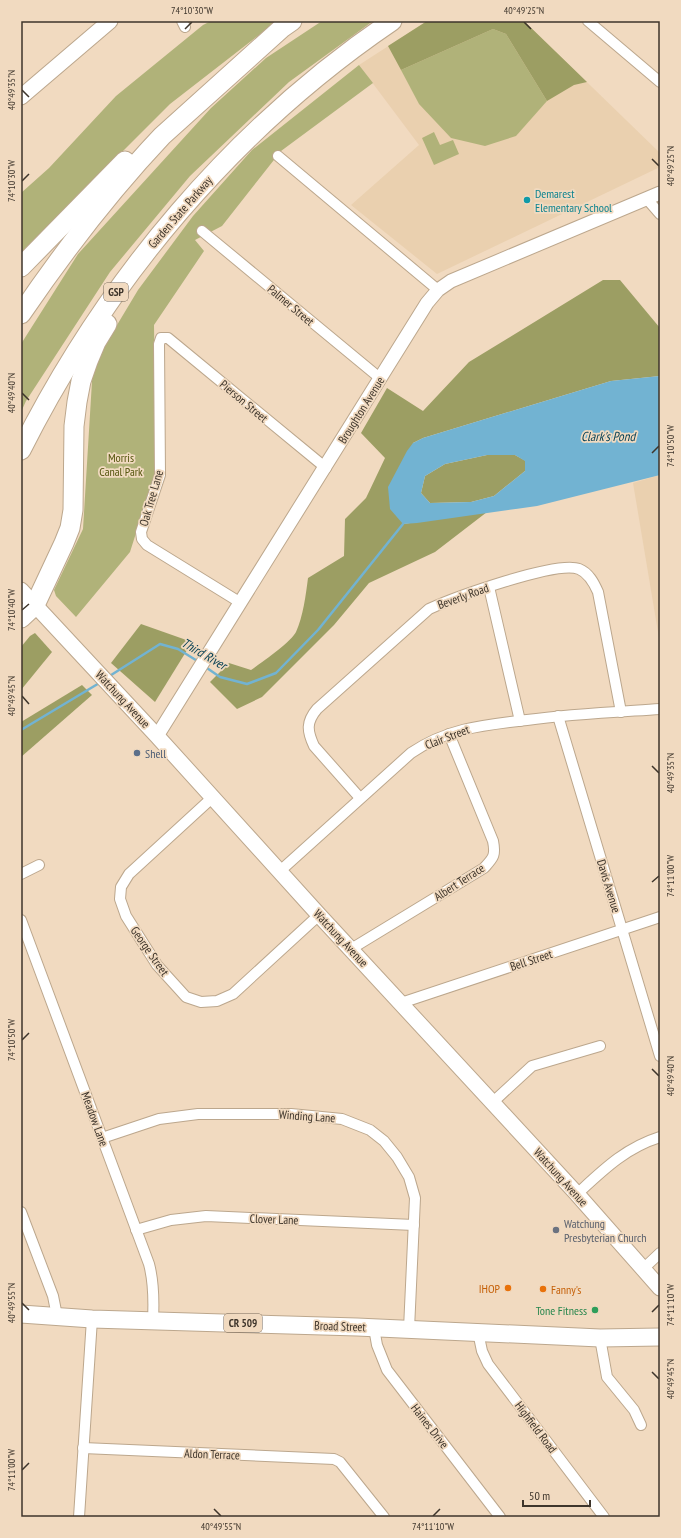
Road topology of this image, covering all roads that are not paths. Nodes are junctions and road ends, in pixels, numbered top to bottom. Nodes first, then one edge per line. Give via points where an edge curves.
1 (110, 21) edge
2 (292, 21) edge
3 (392, 21) edge
4 (588, 21) edge
5 (660, 82) edge
6 (21, 97) edge
7 (162, 136) junction
8 (278, 156) dead end
9 (660, 193) edge
10 (190, 198) junction
11 (647, 199) junction
12 (660, 214) edge
13 (202, 231) dead end
14 (21, 267) edge
15 (438, 290) junction
16 (21, 314) edge
17 (161, 338) joint
18 (381, 379) junction
19 (21, 450) edge
20 (326, 468) junction
21 (489, 587) junction
22 (21, 590) edge
23 (241, 603) junction
24 (35, 605) junction
25 (21, 618) edge
26 (660, 710) edge
27 (621, 712) junction
28 (558, 716) junction
29 (520, 721) junction
30 (449, 734) junction
31 (157, 736) junction
32 (213, 797) junction
33 (360, 798) junction
34 (39, 865) dead end
35 (280, 871) junction
36 (21, 874) edge
37 (319, 915) junction
38 (660, 918) edge
39 (21, 920) edge
40 (622, 930) junction
41 (351, 949) junction
42 (401, 1003) junction
43 (600, 1046) dead end
44 (660, 1056) edge
45 (493, 1102) junction
46 (660, 1137) edge
47 (102, 1138) junction
48 (577, 1194) junction
49 (21, 1212) edge
50 (414, 1225) junction
51 (136, 1230) junction
52 (660, 1253) edge
53 (643, 1269) junction
54 (660, 1288) edge
55 (21, 1314) edge
56 (57, 1316) junction
57 (92, 1319) junction
58 (153, 1320) junction
59 (374, 1328) junction
60 (409, 1329) junction
61 (478, 1332) junction
62 (657, 1334) edge
63 (600, 1338) junction
64 (641, 1425) dead end
65 (83, 1448) junction
66 (79, 1517) edge
67 (384, 1517) edge
68 (500, 1517) edge
69 (604, 1517) edge

1 - 6 main road
2 - 7 highway
3 - 10 highway, Garden State Parkway / GSP via 330,66 281,107 234,151
4 - 5 street
7 - 14 highway via 124,162
7 - 16 highway via 94,214 53,266
8 - 15 street
9 - 11 street, Broughton Avenue
10 - 19 highway, Garden State Parkway / GSP via 149,248 78,346
10 - 24 highway via 96,342 88,361 81,381 74,426 73,510 70,528
11 - 12 street
11 - 15 street, Broughton Avenue via 451,281
13 - 18 street, Palmer Street
15 - 18 street, Broughton Avenue via 427,303
17 - 20 street, Pierson Street via 168,338
17 - 23 street, Oak Tree Lane via 160,475 141,532 142,539 147,545
18 - 20 street, Broughton Avenue
20 - 23 street, Broughton Avenue
21 - 27 street, Beverly Road via 556,568 579,569 588,575 598,592
21 - 29 street
21 - 33 street, Beverly Road via 429,609 310,717 310,738 314,746
22 - 24 main road, Watchung Avenue
23 - 31 street, Broughton Avenue
24 - 25 highway
24 - 31 main road, Watchung Avenue
26 - 27 street, Clair Street
27 - 28 street, Clair Street
28 - 29 street, Clair Street
28 - 40 street, Davis Avenue
29 - 30 street, Clair Street via 473,726
30 - 33 street, Clair Street via 411,753
30 - 41 street, Albert Terrace via 494,842 495,852 492,859 484,868
31 - 32 main road, Watchung Avenue
32 - 35 main road, Watchung Avenue
32 - 37 street, George Street via 129,874 121,887 120,899 126,916 157,965 186,997 201,1002 217,1001 233,994
33 - 35 street, Clair Street
34 - 36 street
35 - 37 main road, Watchung Avenue
37 - 41 main road, Watchung Avenue
38 - 40 street, Bell Street
39 - 47 street, Meadow Lane
40 - 42 street, Bell Street
40 - 44 street, Davis Avenue
41 - 42 main road, Watchung Avenue
42 - 45 main road, Watchung Avenue
43 - 45 street via 532,1066
45 - 48 main road, Watchung Avenue
46 - 48 street via 624,1153
47 - 50 street, Winding Lane via 158,1118 198,1114 291,1114 342,1119 370,1130 384,1141 397,1157 409,1177 415,1198
47 - 51 street, Meadow Lane
48 - 53 main road, Watchung Avenue
49 - 56 street via 53,1296
50 - 51 street, Clover Lane via 206,1216 171,1220
50 - 60 street, Winding Lane
51 - 58 street, Meadow Lane via 153,1279
52 - 53 street
53 - 54 main road, Watchung Avenue
55 - 56 main road, Broad Street / CR 509
56 - 57 main road, Broad Street / CR 509
57 - 58 main road, Broad Street / CR 509
57 - 65 street
58 - 59 main road, Broad Street / CR 509
59 - 60 main road, Broad Street / CR 509
59 - 68 street, Haines Drive via 377,1345 387,1370
60 - 61 main road, Broad Street / CR 509
61 - 63 main road, Broad Street / CR 509
61 - 69 street, Highfield Road via 488,1364
62 - 63 main road, Broad Street / CR 509
63 - 64 street via 607,1377 634,1410
65 - 66 street
65 - 67 street, Aldon Terrace via 334,1459 340,1462

